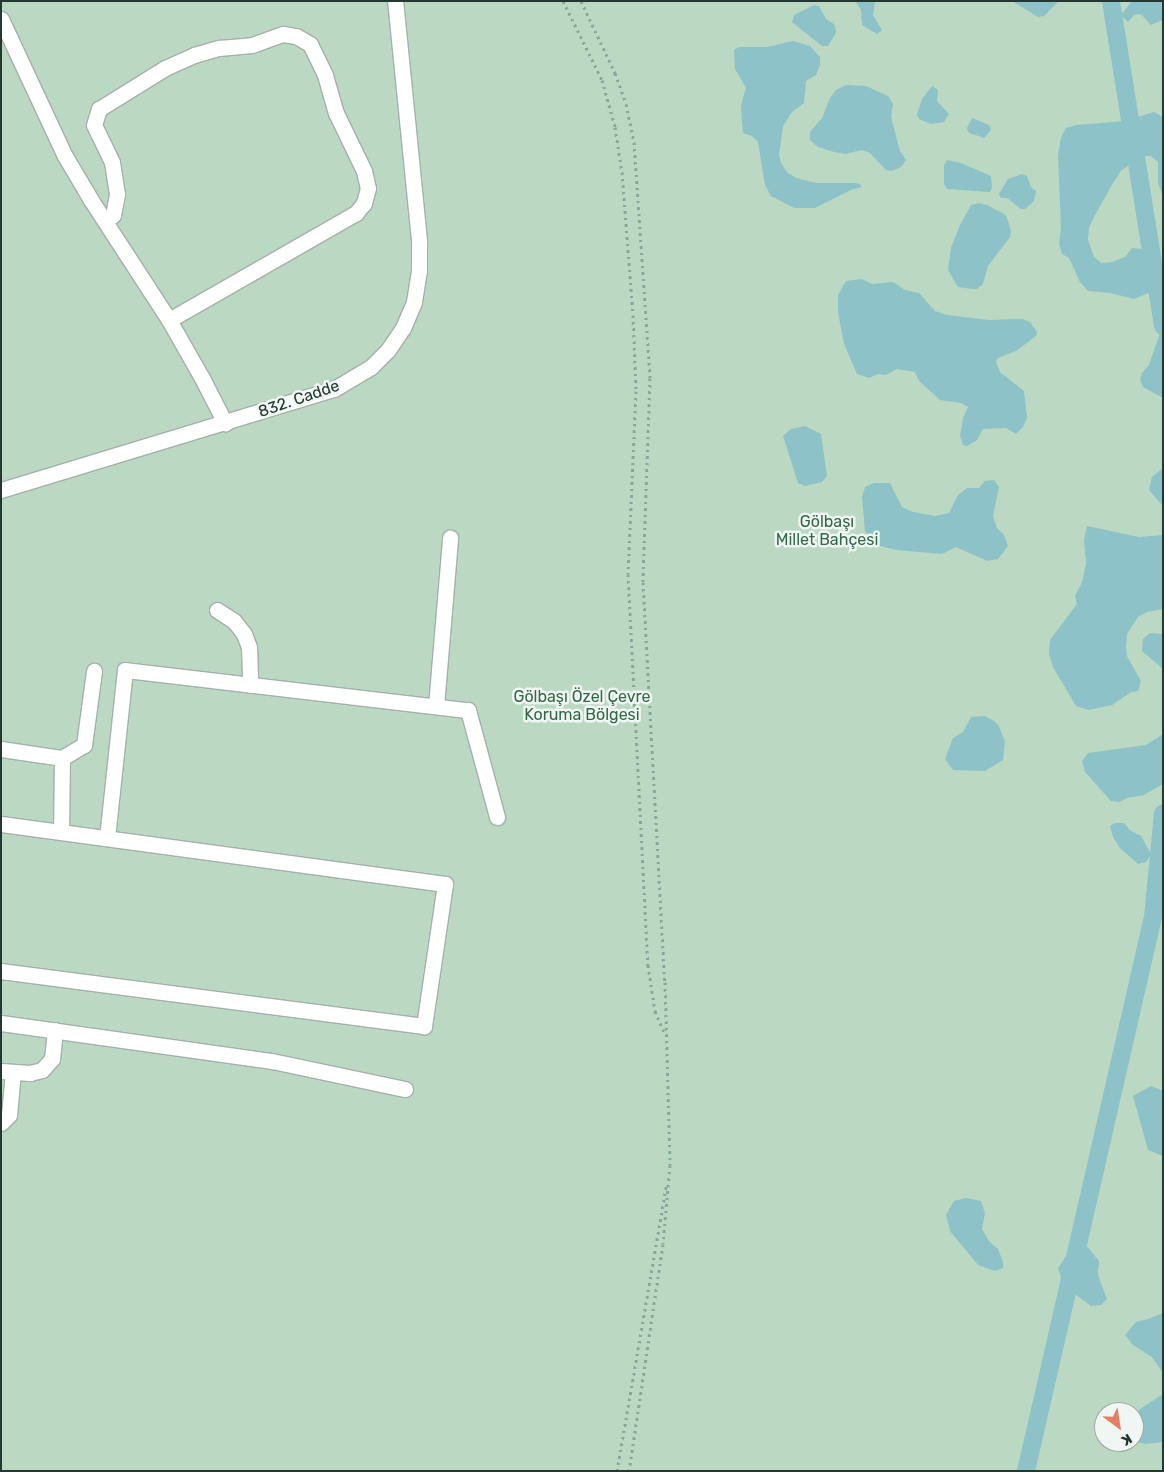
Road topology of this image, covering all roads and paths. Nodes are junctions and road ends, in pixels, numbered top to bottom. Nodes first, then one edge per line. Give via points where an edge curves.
1 (396, 1) edge
2 (563, 1) edge
3 (581, 1) edge
4 (1, 19) edge
5 (105, 221) junction
6 (169, 320) junction
7 (225, 423) junction
8 (1, 490) edge
9 (450, 538) dead end
10 (217, 610) dead end
11 (94, 671) dead end
12 (250, 685) junction
13 (436, 706) junction
14 (1, 749) edge
15 (62, 758) junction
16 (497, 817) dead end
17 (1, 824) edge
18 (61, 832) junction
19 (107, 838) junction
20 (1, 971) edge
21 (1, 1022) edge
22 (56, 1030) junction
23 (666, 1037) junction
24 (7, 1071) edge
25 (404, 1089) dead end
26 (1, 1123) edge
27 (670, 1165) junction
28 (617, 1471) edge
29 (629, 1471) edge

1 - 7 street, 832. Cadde via 419,240 414,302 403,328 388,350 354,379 313,397
2 - 23 path via 602,80 616,128 622,172 636,391 628,574 648,965 655,1010
3 - 23 path via 615,72 634,142 650,378 643,582
4 - 5 street via 65,156
5 - 6 street
5 - 6 street via 113,215 117,194 112,162 94,125 99,109 165,68 194,55 219,48 252,45 283,34 296,36 310,44 325,75 336,113 364,171 368,188 364,203 356,213
6 - 7 street
7 - 8 street, 832. Cadde
9 - 13 street
10 - 12 street via 234,621 244,634 249,647
11 - 15 street via 84,745
12 - 13 street
12 - 19 street via 125,670
13 - 16 street via 468,710
14 - 15 street
15 - 18 street
17 - 18 street
18 - 19 street
19 - 20 street via 445,884 424,1026
21 - 22 street
22 - 24 street via 48,1066 36,1072
22 - 25 street via 272,1061
23 - 27 path
24 - 26 street via 9,1116
27 - 28 path
27 - 29 path via 664,1244

